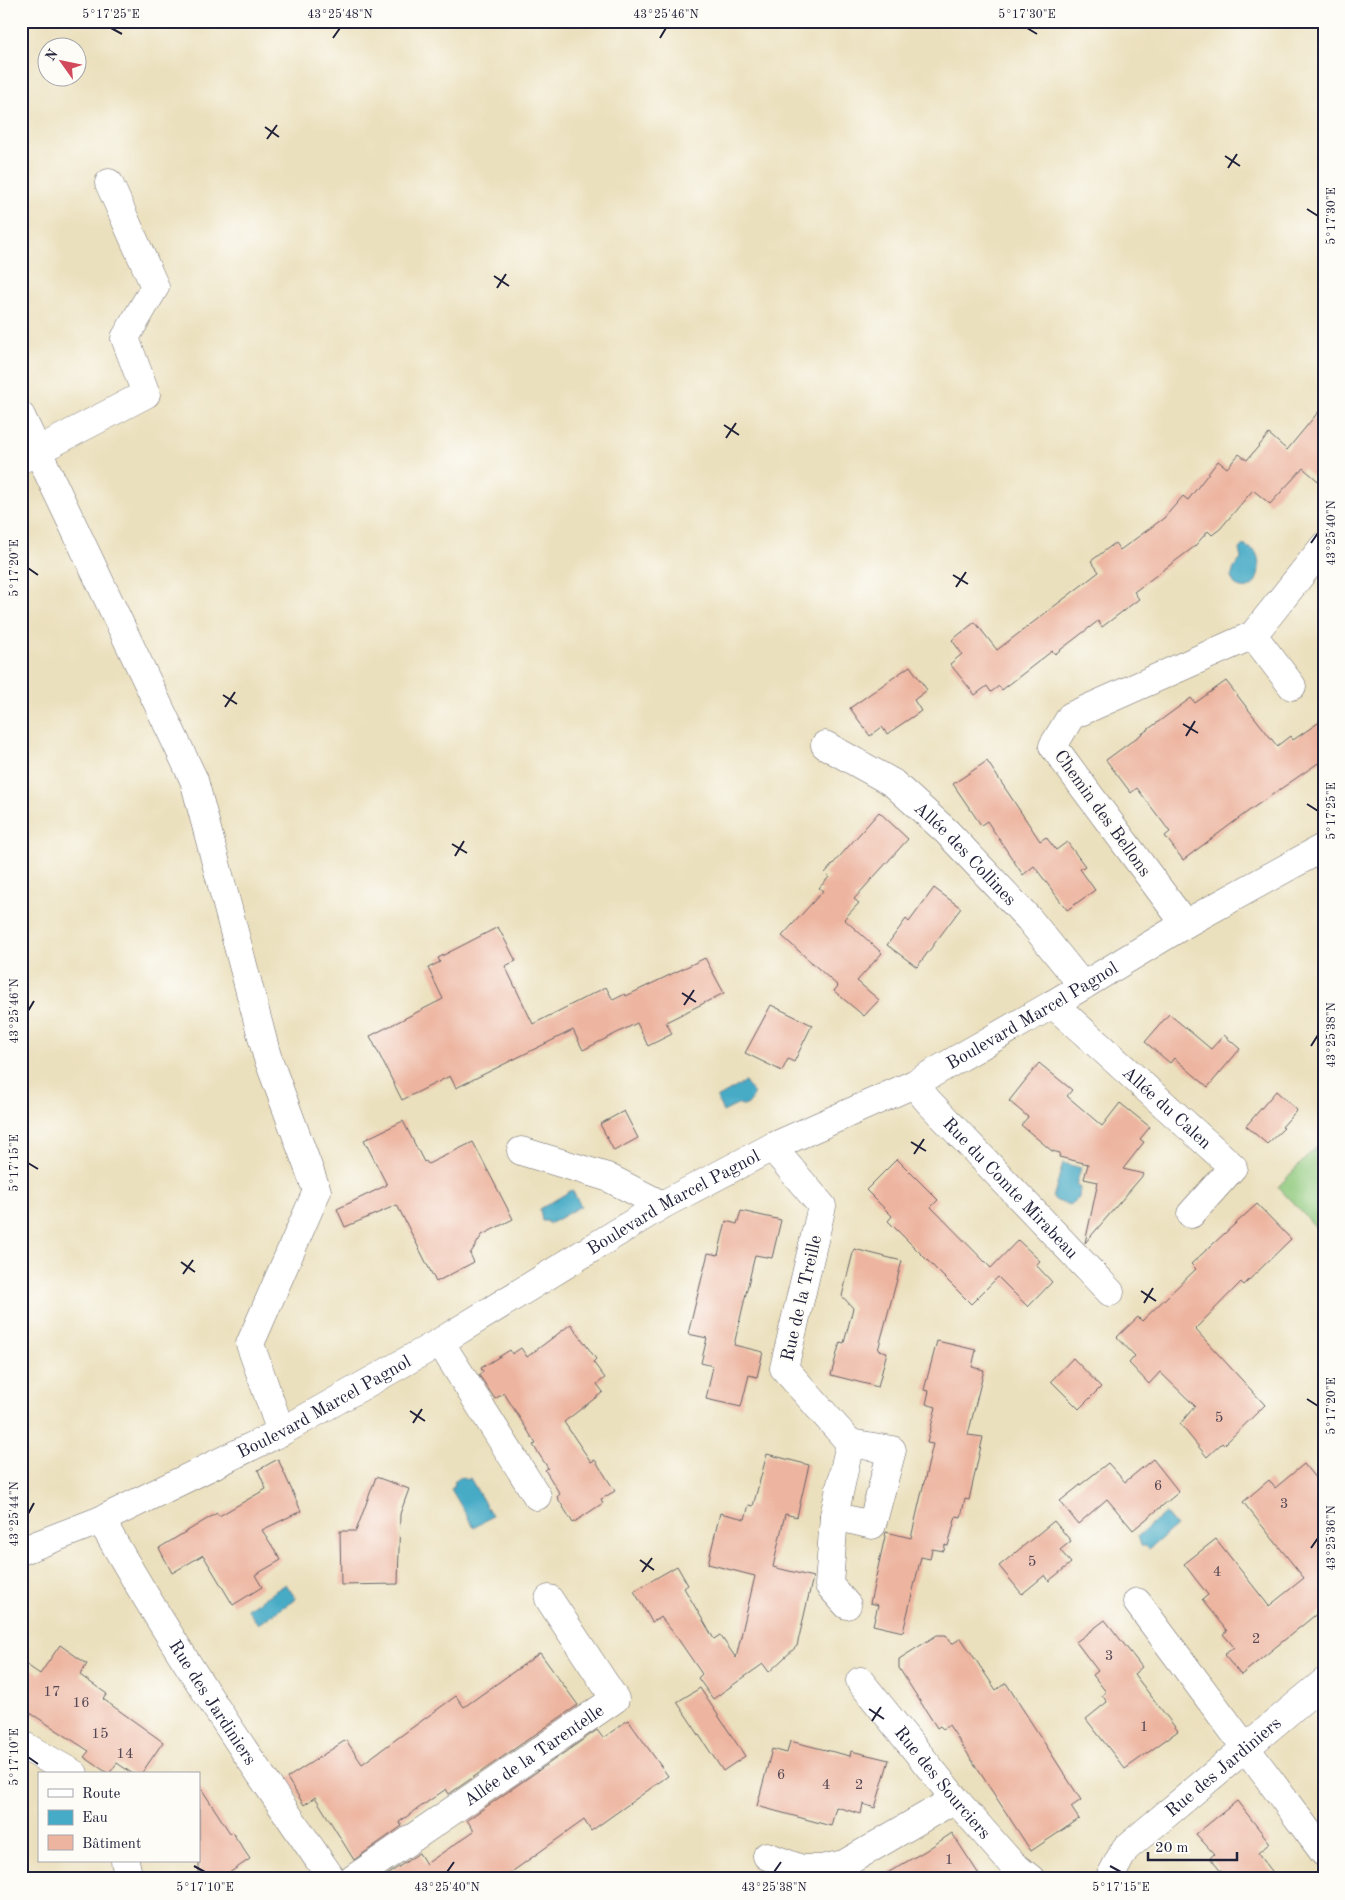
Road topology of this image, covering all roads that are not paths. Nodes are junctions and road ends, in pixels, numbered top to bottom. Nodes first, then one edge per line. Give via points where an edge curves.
1 (109, 183) dead end
2 (21, 416) edge
3 (29, 455) edge
4 (1324, 546) edge
5 (1253, 635) junction
6 (1292, 686) dead end
7 (825, 745) dead end
8 (1324, 848) edge
9 (1184, 924) junction
10 (1083, 986) junction
11 (1054, 1004) junction
12 (914, 1084) junction
13 (772, 1147) junction
14 (521, 1151) dead end
15 (662, 1205) junction
16 (1191, 1214) dead end
17 (1110, 1292) dead end
18 (440, 1342) junction
19 (281, 1432) junction
20 (850, 1443) junction
21 (537, 1496) dead end
22 (834, 1516) junction
23 (101, 1520) junction
24 (21, 1551) edge
25 (549, 1599) dead end
26 (1137, 1602) dead end
27 (847, 1605) dead end
28 (860, 1681) dead end
29 (1324, 1682) edge
30 (21, 1744) edge
31 (1246, 1749) junction
32 (70, 1772) edge
33 (955, 1800) junction
34 (1324, 1853) edge
35 (767, 1856) dead end
36 (125, 1862) edge
37 (129, 1879) edge
38 (332, 1879) edge
39 (353, 1879) edge
40 (1031, 1879) edge
41 (1110, 1879) edge

1 - 3 street via 155,286 125,338 146,394
2 - 3 street
3 - 19 street via 194,780 268,1056 317,1191 250,1344
4 - 5 street, Chemin des Bellons
5 - 6 street
5 - 9 street, Chemin des Bellons via 1071,716 1053,746
7 - 10 street, Allée des Collines via 893,783 947,832 1029,919
8 - 9 street, Boulevard Marcel Pagnol
9 - 10 street, Boulevard Marcel Pagnol
10 - 11 street, Boulevard Marcel Pagnol
11 - 12 street, Boulevard Marcel Pagnol
11 - 16 street, Allée du Calen via 1233,1167
12 - 13 street, Boulevard Marcel Pagnol
12 - 17 street, Rue du Comte Mirabeau
13 - 15 street, Boulevard Marcel Pagnol
13 - 20 street, Rue de la Treille via 822,1206 784,1368
14 - 15 street via 607,1177
15 - 18 street, Boulevard Marcel Pagnol
18 - 19 street, Boulevard Marcel Pagnol
18 - 21 street
19 - 23 street, Boulevard Marcel Pagnol
20 - 22 street
20 - 22 street via 892,1450 872,1526
22 - 27 street via 829,1585
23 - 24 street, Boulevard Marcel Pagnol
23 - 38 street, Rue des Jardiniers via 235,1739
25 - 39 street, Allée de la Tarentelle via 615,1699
26 - 31 street
28 - 33 street, Rue des Sourciers
29 - 31 street, Rue des Jardiniers
30 - 32 street
31 - 34 street
31 - 41 street, Rue des Jardiniers via 1126,1849
33 - 35 street via 844,1864 802,1869
33 - 40 street, Rue des Sourciers via 1012,1864
36 - 37 street

